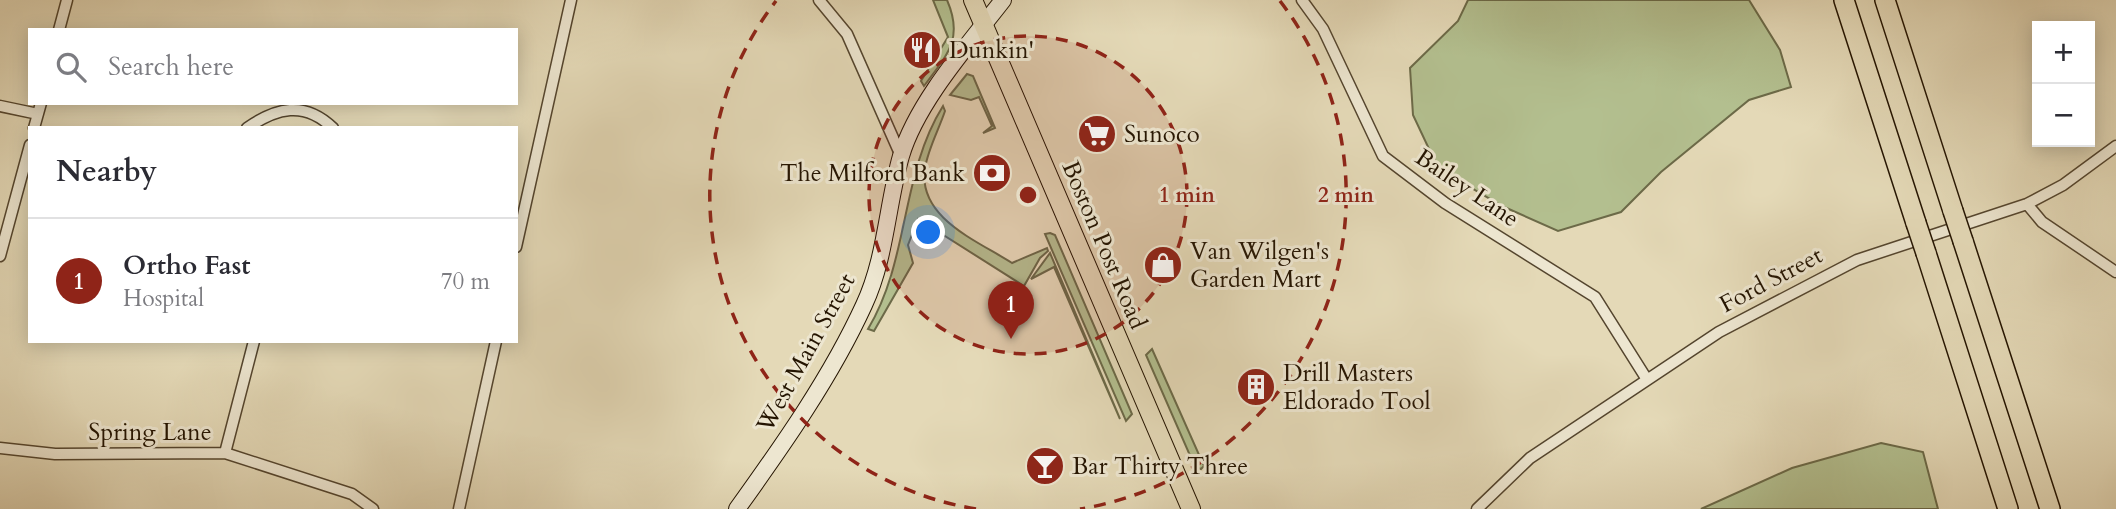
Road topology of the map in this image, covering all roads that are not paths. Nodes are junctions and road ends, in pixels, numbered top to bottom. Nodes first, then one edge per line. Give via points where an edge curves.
1 (67, 0) edge
2 (571, 0) edge
3 (819, 0) edge
4 (973, 0) edge
5 (1003, 0) edge
6 (1301, 0) edge
7 (1843, 0) edge
8 (1885, 0) edge
9 (984, 25) junction
10 (60, 28) edge
11 (0, 106) edge
12 (275, 107) edge
13 (39, 109) edge
14 (35, 126) edge
15 (250, 126) edge
16 (330, 126) edge
17 (2116, 146) edge
18 (28, 154) edge
19 (901, 156) junction
20 (2027, 204) junction
21 (518, 238) edge
22 (0, 256) edge
23 (2116, 272) edge
24 (253, 343) edge
25 (496, 343) edge
26 (1646, 378) junction
27 (0, 448) edge
28 (225, 453) junction
29 (373, 509) edge
30 (459, 509) edge
31 (737, 509) edge
32 (1191, 509) edge
33 (1477, 509) edge
34 (2008, 509) edge
35 (2050, 509) edge

1 - 10 street
2 - 21 street
3 - 19 street via 847,34
4 - 9 main road, Boston Post Road
5 - 9 main road, West Main Street
6 - 26 street, Bailey Lane via 1323,29 1383,156 1445,202 1595,297
7 - 34 highway, bridge
8 - 35 highway, bridge
9 - 19 main road, West Main Street via 927,102
9 - 32 main road, Boston Post Road
11 - 13 street
12 - 15 street
12 - 16 street via 306,111
13 - 14 street
17 - 20 street, Ford Street via 2063,186
18 - 22 street
19 - 31 main road, West Main Street via 874,281 864,307
20 - 23 street via 2042,222
20 - 26 street, Ford Street via 1857,260 1719,332
24 - 28 street
25 - 30 street
26 - 33 street, Ford Street via 1530,458
27 - 28 street, Spring Lane via 55,454
28 - 29 street, Spring Lane via 352,494

